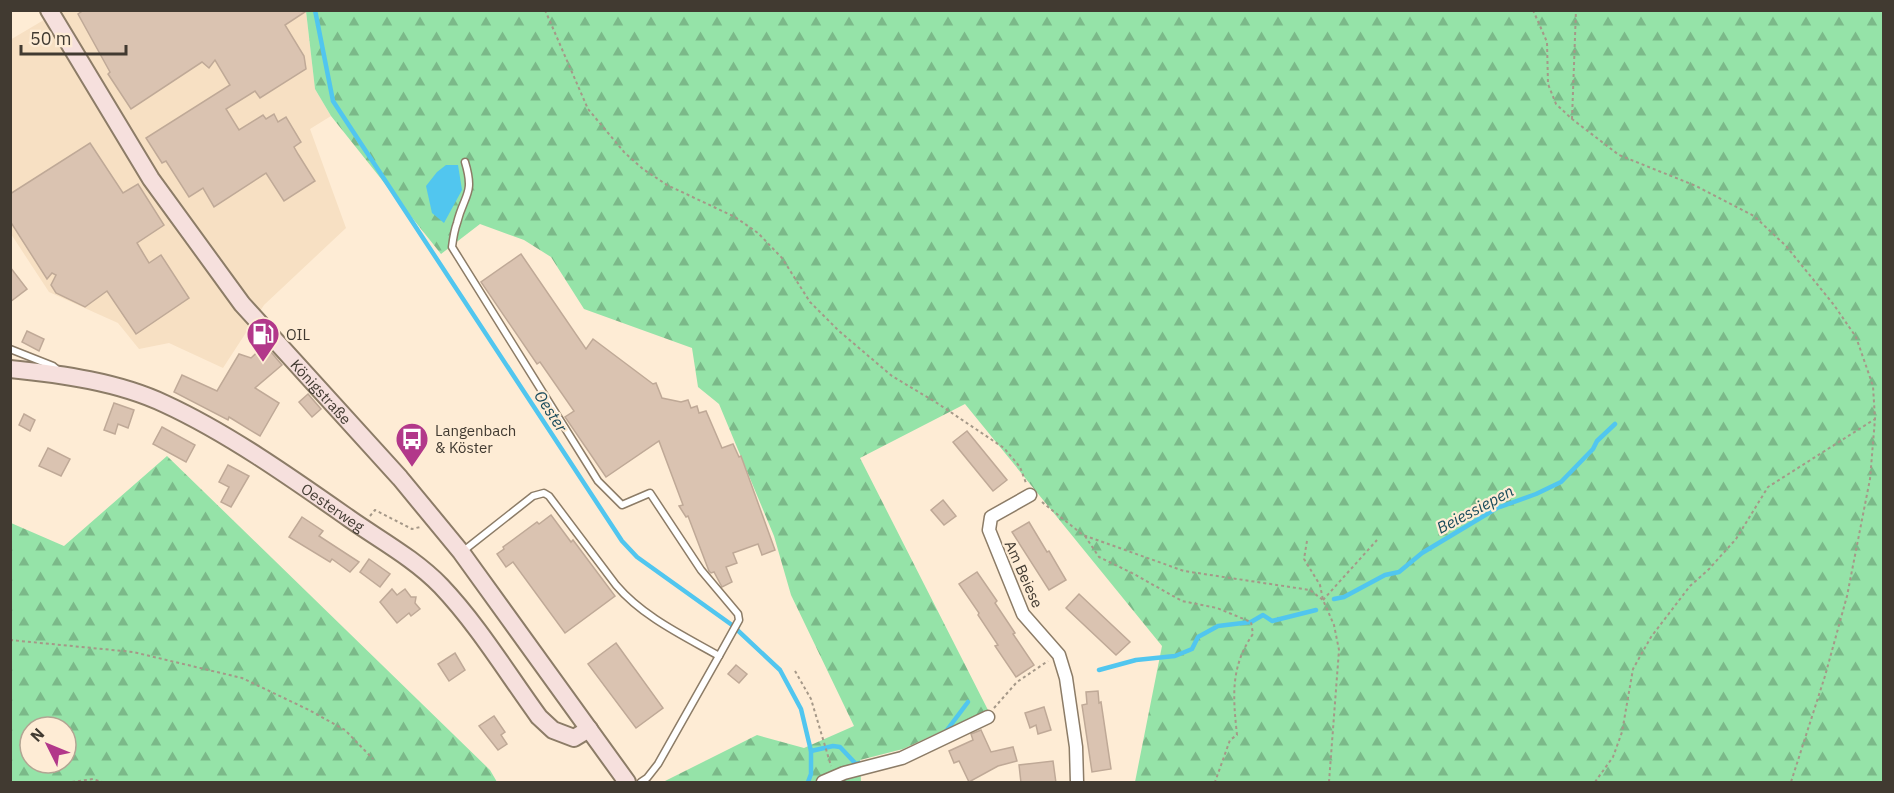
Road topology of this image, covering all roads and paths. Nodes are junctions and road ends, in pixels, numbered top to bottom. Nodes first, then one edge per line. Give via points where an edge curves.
1 (49, 10) edge
2 (545, 10) edge
3 (1533, 10) edge
4 (1576, 10) edge
5 (1572, 119) junction
6 (465, 162) dead end
7 (10, 350) edge
8 (10, 369) edge
9 (62, 375) junction
10 (1875, 419) junction
11 (1029, 495) junction
12 (375, 510) dead end
13 (431, 517) junction
14 (1083, 535) junction
15 (1377, 540) dead end
16 (1307, 541) dead end
17 (461, 552) junction
18 (1323, 600) junction
19 (10, 640) edge
20 (1059, 655) junction
21 (719, 657) junction
22 (795, 671) dead end
23 (988, 717) joint
24 (589, 729) junction
25 (828, 753) dead end
26 (373, 759) dead end
27 (72, 783) edge
28 (102, 783) edge
29 (627, 783) edge
30 (641, 783) edge
31 (823, 783) edge
32 (1077, 783) edge
33 (1215, 783) edge
34 (1329, 783) edge
35 (1595, 783) edge
36 (1791, 783) edge

1 - 13 street, Königstraße via 152,179 242,304 400,477
2 - 11 path via 588,109 624,152 643,169 758,233 782,258 810,302 839,331 892,376 1004,448 1020,466
3 - 5 path via 1547,42 1548,84 1556,104
4 - 5 path
5 - 10 path via 1619,155 1696,186 1754,216 1786,246 1856,337 1873,386
6 - 21 lane via 470,179 468,196 457,221 452,247 598,481 622,505 650,493 701,570 738,614 739,620
7 - 9 lane via 53,366
8 - 9 street, Oesterweg
9 - 24 street, Oesterweg via 164,403 296,481 435,580 553,730 574,738
10 - 35 path via 1768,488 1736,539 1690,586 1651,637 1633,669 1622,732 1613,757
10 - 36 path via 1870,479 1847,596
11 - 14 path
11 - 20 street, Am Beiese via 991,517 989,530 1023,614
12 - 13 path via 412,529
13 - 17 street, Königstraße
14 - 18 path via 1184,571 1310,590
14 - 33 path via 1099,557 1182,601 1217,608 1251,622 1253,634 1239,658 1233,699 1237,735 1230,741
15 - 18 path
16 - 18 path via 1304,559 1320,585
17 - 21 lane via 533,496 544,493 626,597
17 - 24 street, Königstraße
18 - 34 path via 1339,650
19 - 26 path via 133,652 242,678 345,730
20 - 23 path via 1017,682
20 - 32 street, Am Beiese via 1075,735
21 - 30 lane via 658,764
22 - 25 path via 811,699
23 - 31 street via 902,758 844,773
24 - 29 street, Königstraße
27 - 28 path via 93,779

